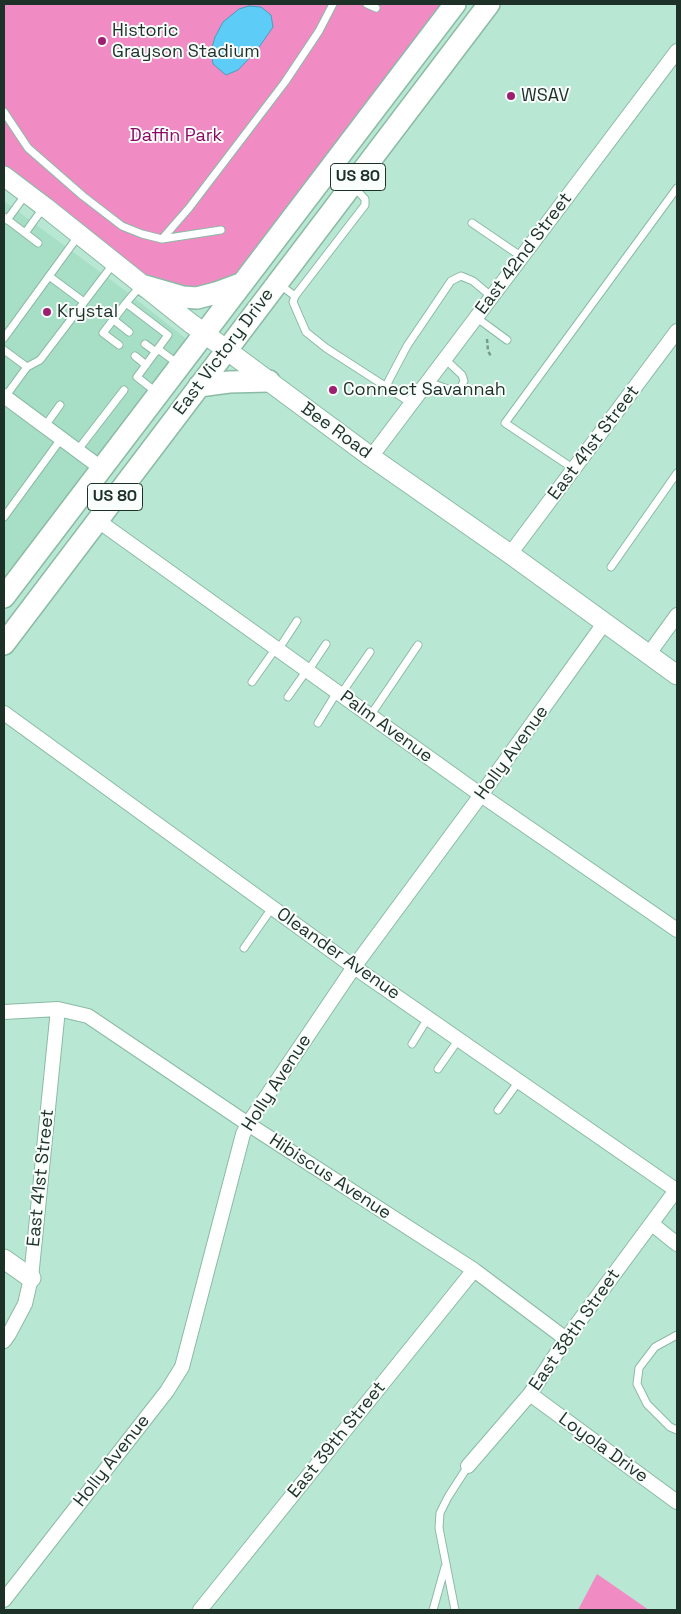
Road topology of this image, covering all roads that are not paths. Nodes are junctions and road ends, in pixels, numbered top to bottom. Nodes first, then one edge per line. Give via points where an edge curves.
1 (334, 4) edge
2 (367, 4) edge
3 (455, 4) edge
4 (489, 4) edge
5 (376, 8) dead end
6 (424, 44) junction
7 (677, 51) edge
8 (446, 61) junction
9 (4, 112) edge
10 (4, 176) edge
11 (352, 184) junction
12 (677, 188) edge
13 (27, 193) junction
14 (45, 207) junction
15 (6, 219) edge
16 (472, 223) dead end
17 (221, 230) dead end
18 (25, 233) junction
19 (80, 234) junction
20 (162, 239) junction
21 (38, 243) dead end
22 (522, 257) junction
23 (114, 263) junction
24 (49, 276) junction
25 (243, 283) junction
26 (277, 283) junction
27 (143, 285) junction
28 (295, 296) junction
29 (492, 297) junction
30 (84, 302) junction
31 (126, 303) junction
32 (114, 320) junction
33 (474, 321) junction
34 (677, 331) edge
35 (129, 332) dead end
36 (204, 333) junction
37 (4, 338) edge
38 (507, 340) dead end
39 (144, 344) dead end
40 (119, 345) dead end
41 (4, 350) edge
42 (226, 350) junction
43 (157, 351) junction
44 (134, 356) dead end
45 (445, 359) junction
46 (146, 365) junction
47 (180, 365) junction
48 (27, 367) junction
49 (269, 381) junction
50 (428, 382) junction
51 (199, 386) junction
52 (388, 388) junction
53 (124, 390) dead end
54 (158, 393) junction
55 (4, 396) edge
56 (411, 403) junction
57 (60, 405) dead end
58 (44, 426) junction
59 (61, 439) junction
60 (77, 451) junction
61 (371, 457) junction
62 (101, 468) junction
63 (574, 469) junction
64 (677, 473) edge
65 (4, 517) edge
66 (98, 520) junction
67 (510, 554) junction
68 (611, 567) dead end
69 (4, 597) edge
70 (677, 614) edge
71 (297, 621) dead end
72 (605, 622) junction
73 (4, 644) edge
74 (326, 644) dead end
75 (418, 645) dead end
76 (277, 649) junction
77 (370, 652) dead end
78 (648, 655) junction
79 (308, 671) junction
80 (677, 675) edge
81 (252, 682) dead end
82 (339, 693) junction
83 (288, 697) dead end
84 (4, 713) edge
85 (370, 716) junction
86 (318, 723) dead end
87 (481, 795) junction
88 (272, 908) junction
89 (677, 930) edge
90 (244, 948) dead end
91 (354, 967) junction
92 (58, 1009) junction
93 (4, 1012) edge
94 (428, 1018) junction
95 (459, 1039) junction
96 (412, 1044) dead end
97 (438, 1069) dead end
98 (519, 1081) junction
99 (498, 1110) dead end
100 (248, 1124) junction
101 (677, 1190) edge
102 (652, 1224) junction
103 (677, 1244) edge
104 (4, 1259) edge
105 (474, 1270) junction
106 (31, 1278) junction
107 (677, 1335) edge
108 (566, 1339) junction
109 (4, 1341) edge
110 (530, 1394) junction
111 (677, 1430) edge
112 (468, 1466) joint
113 (677, 1502) edge
114 (446, 1564) junction
115 (4, 1600) edge
116 (200, 1610) edge
117 (433, 1610) edge
118 (455, 1610) edge

1 - 20 lane via 285,82
2 - 5 lane
3 - 6 main road, East Victory Drive / US 80
4 - 8 main road, East Victory Drive / US 80
6 - 8 street
6 - 25 main road, East Victory Drive / US 80
7 - 22 street, East 42nd Street
8 - 11 main road, East Victory Drive / US 80
9 - 20 lane via 28,148 83,196 122,226
10 - 13 main road, Bee Road
11 - 26 main road, East Victory Drive / US 80
11 - 28 lane via 365,199 365,204
12 - 63 lane via 505,422
13 - 14 main road, Bee Road
13 - 15 lane
14 - 18 lane
14 - 19 main road, Bee Road
15 - 18 lane
16 - 22 lane
17 - 20 lane
18 - 21 lane
19 - 23 main road, Bee Road
19 - 24 lane
22 - 29 street, East 42nd Street
23 - 27 main road, Bee Road
23 - 30 lane
24 - 30 lane
24 - 37 lane
25 - 27 main road via 197,298
25 - 36 main road, East Victory Drive / US 80
26 - 28 lane
26 - 42 main road, East Victory Drive / US 80
27 - 31 lane
27 - 36 main road, Bee Road
28 - 52 lane via 293,302 306,332
29 - 33 street, East 42nd Street
29 - 52 lane via 473,281 461,276 451,281 407,346
30 - 48 lane via 40,360
31 - 32 lane
31 - 43 lane via 168,335
32 - 35 lane
32 - 40 lane via 104,333
33 - 38 lane
33 - 45 street, East 42nd Street
34 - 63 street, East 41st Street
36 - 42 main road, Bee Road
36 - 47 main road, East Victory Drive / US 80
39 - 43 lane
41 - 48 lane
42 - 49 main road, Bee Road
42 - 51 main road, East Victory Drive / US 80
43 - 46 lane
43 - 47 lane
44 - 46 lane
45 - 50 street, East 42nd Street
45 - 50 lane via 462,375 462,387 456,392
46 - 54 lane via 137,377
47 - 54 main road, East Victory Drive / US 80
48 - 55 lane
49 - 51 main road
49 - 61 main road, Bee Road
50 - 56 street, East 42nd Street
51 - 66 main road, East Victory Drive / US 80
52 - 56 lane
53 - 60 lane
54 - 62 main road, East Victory Drive / US 80
55 - 58 street
56 - 61 street, East 42nd Street
57 - 58 lane
58 - 59 street
59 - 60 street
59 - 65 lane
60 - 62 street
61 - 67 main road, Bee Road
62 - 69 main road, East Victory Drive / US 80
63 - 67 street, East 41st Street
64 - 68 lane
66 - 73 main road, East Victory Drive / US 80
66 - 76 street, Palm Avenue
67 - 72 main road, Bee Road
70 - 78 street
71 - 76 lane
72 - 78 main road, Bee Road
72 - 87 street, Holly Avenue
74 - 79 lane
75 - 85 lane
76 - 79 street, Palm Avenue
76 - 81 lane
77 - 82 lane
78 - 80 main road, Bee Road
79 - 82 street, Palm Avenue
79 - 83 lane
82 - 85 street, Palm Avenue
82 - 86 lane
84 - 88 street, Oleander Avenue
85 - 87 street, Palm Avenue
87 - 89 street, Palm Avenue
87 - 91 street, Holly Avenue
88 - 90 lane
88 - 91 street, Oleander Avenue
91 - 94 street, Oleander Avenue
91 - 100 street, Holly Avenue
92 - 93 street, Hibiscus Avenue
92 - 100 street, Hibiscus Avenue via 88,1016
92 - 106 street, East 41st Street
94 - 95 street, Oleander Avenue
94 - 96 lane
95 - 97 lane
95 - 98 street, Oleander Avenue
98 - 99 lane
98 - 101 street, Oleander Avenue
100 - 105 street, Hibiscus Avenue
100 - 115 street, Holly Avenue via 182,1367 167,1391
101 - 102 street, East 38th Street
102 - 103 street
102 - 108 street, East 38th Street
104 - 106 main road
105 - 108 street, Hibiscus Avenue
105 - 116 street, East 39th Street
106 - 109 street, East 41st Street via 25,1304
107 - 111 lane via 655,1347 639,1368 637,1384 646,1404
108 - 110 street, East 38th Street
110 - 112 street, East 38th Street
110 - 113 street, Loyola Drive
112 - 114 lane via 440,1513 439,1528
114 - 117 lane
114 - 118 lane

